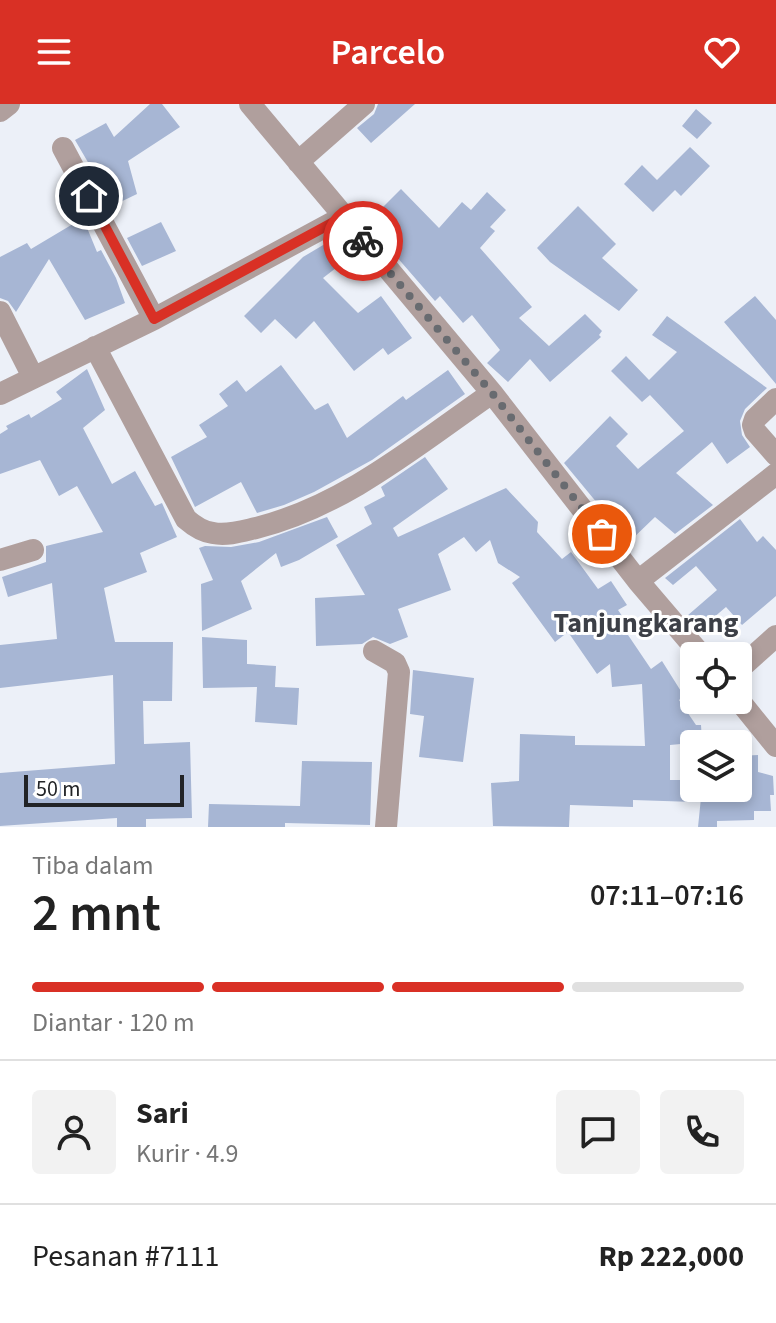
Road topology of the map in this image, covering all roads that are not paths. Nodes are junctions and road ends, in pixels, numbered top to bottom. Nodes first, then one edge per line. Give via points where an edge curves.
1 (9, 104) edge
2 (250, 104) edge
3 (364, 104) edge
4 (0, 111) edge
5 (63, 148) dead end
6 (298, 162) junction
7 (343, 217) junction
8 (0, 312) edge
9 (154, 319) junction
10 (95, 347) junction
11 (33, 377) junction
12 (492, 393) junction
13 (0, 394) edge
14 (776, 399) edge
15 (776, 455) edge
16 (776, 474) edge
17 (33, 550) dead end
18 (0, 560) edge
19 (638, 581) junction
20 (776, 636) edge
21 (690, 642) edge
22 (374, 651) dead end
23 (752, 657) edge
24 (750, 714) edge
25 (775, 744) edge
26 (386, 827) edge

1 - 4 street
2 - 6 street
3 - 6 street
5 - 9 street
6 - 7 street
7 - 9 street
7 - 12 street
8 - 11 street
9 - 10 street
10 - 11 street
10 - 12 street via 186,519 211,533 282,521 335,497
11 - 13 street
12 - 19 street
14 - 15 street via 753,425
16 - 19 street
17 - 18 street
19 - 21 street
20 - 23 street
22 - 26 street via 392,660 399,672
24 - 25 street

